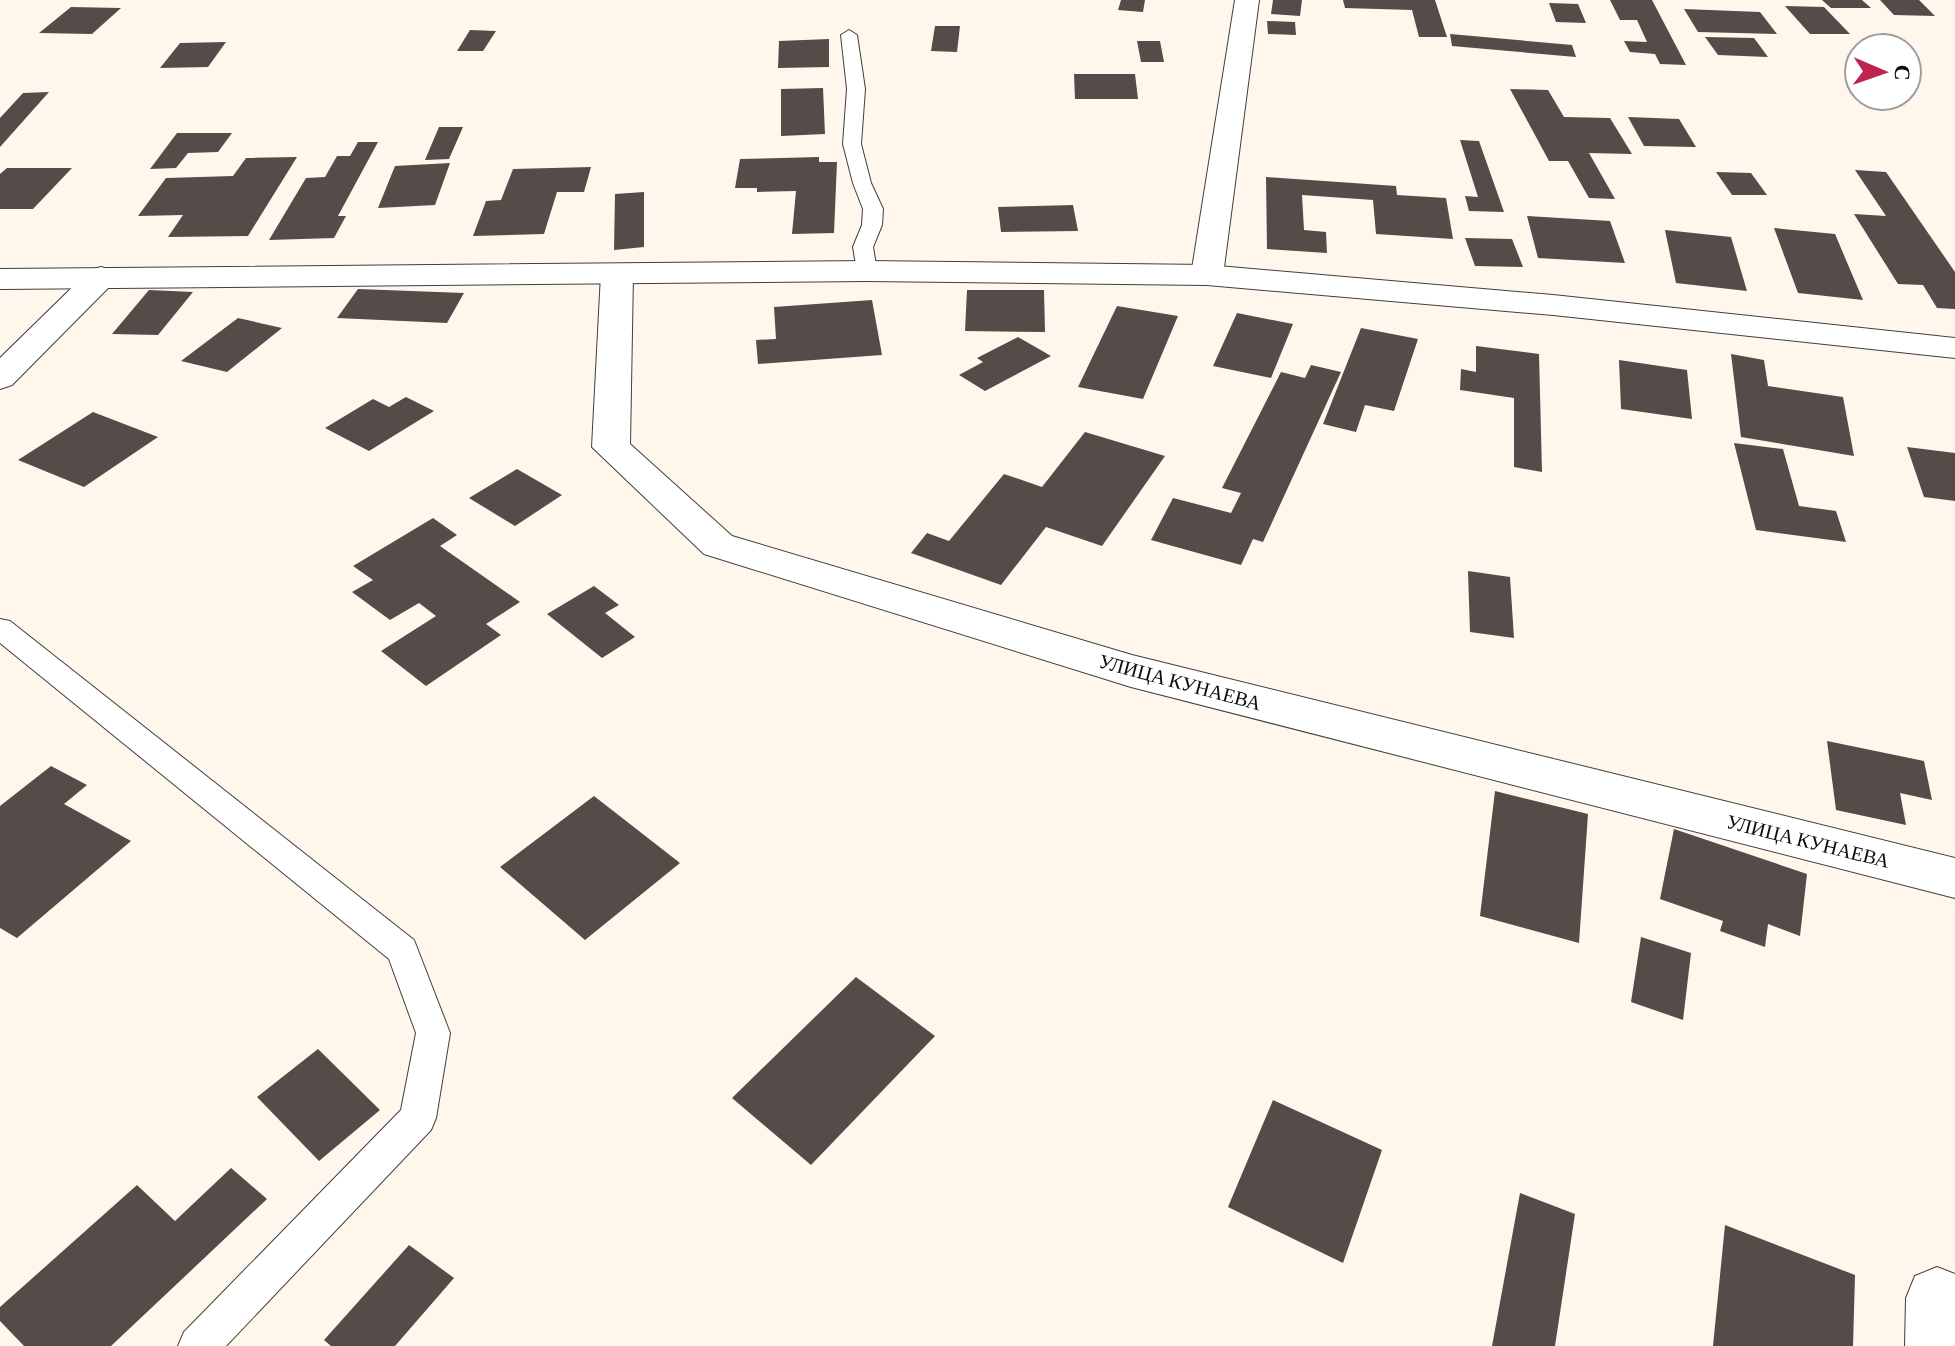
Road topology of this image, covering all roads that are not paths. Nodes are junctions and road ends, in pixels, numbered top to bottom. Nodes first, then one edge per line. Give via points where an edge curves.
1 (1247, 0) edge
2 (849, 35) dead end
3 (867, 271) junction
4 (617, 274) junction
5 (1207, 275) junction
6 (101, 277) junction
7 (0, 279) edge
8 (1955, 348) edge
9 (0, 378) edge
10 (0, 628) edge
11 (1955, 878) edge
12 (198, 1346) edge

1 - 5 street
2 - 3 lane via 856,89 852,144 873,209 863,247
3 - 4 street
3 - 5 street
4 - 6 street
4 - 11 street, УЛИЦА КУНАЕВА via 611,447 718,545 1131,671
5 - 8 street
6 - 7 street
6 - 9 street
10 - 12 lane via 402,950 433,1033 418,1118

